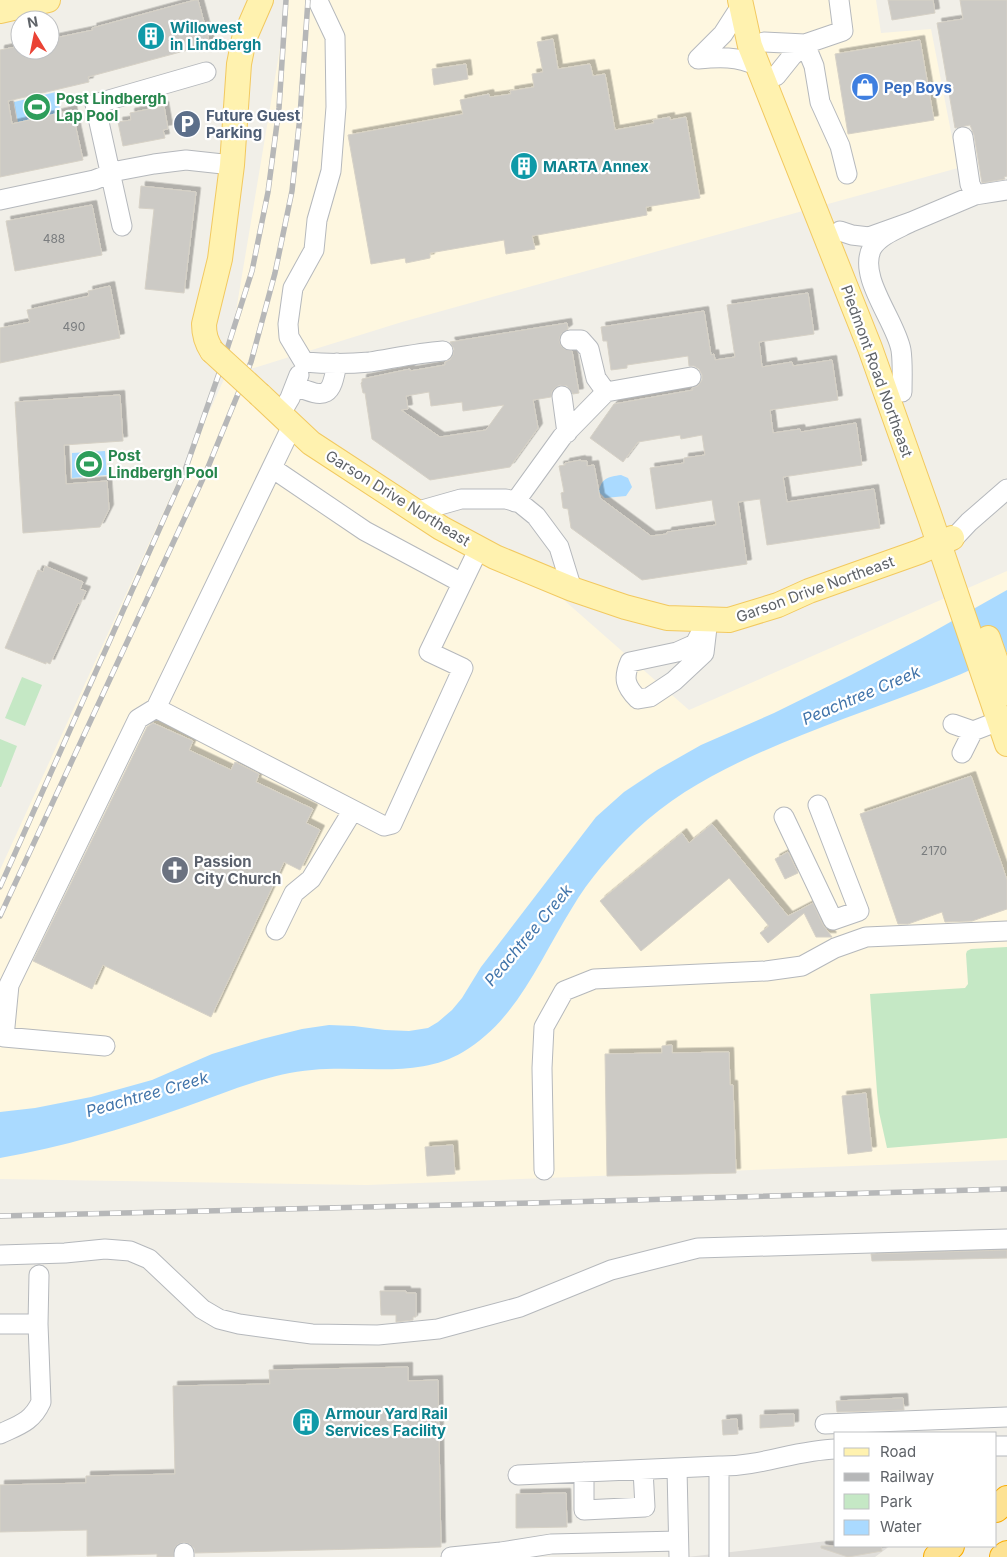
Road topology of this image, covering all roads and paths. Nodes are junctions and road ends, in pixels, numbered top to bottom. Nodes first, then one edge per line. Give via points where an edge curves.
1 (48, 0) edge
2 (261, 0) edge
3 (838, 0) edge
4 (318, 1) edge
5 (744, 2) edge
6 (0, 11) edge
7 (764, 42) junction
8 (805, 44) junction
9 (767, 71) junction
10 (206, 72) dead end
11 (963, 137) dead end
12 (232, 165) junction
13 (114, 173) junction
14 (847, 174) dead end
15 (1007, 190) edge
16 (975, 195) junction
17 (0, 200) edge
18 (911, 222) junction
19 (122, 226) dead end
20 (840, 231) junction
21 (570, 340) dead end
22 (443, 352) dead end
23 (304, 362) junction
24 (343, 363) junction
25 (691, 377) dead end
26 (295, 386) junction
27 (606, 392) junction
28 (902, 392) junction
29 (562, 396) dead end
30 (286, 420) junction
31 (564, 435) junction
32 (272, 468) junction
33 (1007, 489) edge
34 (515, 502) junction
35 (416, 512) junction
36 (946, 541) junction
37 (479, 548) junction
38 (957, 573) junction
39 (462, 583) junction
40 (572, 589) junction
41 (708, 619) junction
42 (1007, 693) edge
43 (156, 708) junction
44 (999, 722) junction
45 (953, 724) dead end
46 (973, 731) junction
47 (1007, 744) edge
48 (962, 754) dead end
49 (818, 804) dead end
50 (353, 810) junction
51 (784, 816) dead end
52 (844, 916) junction
53 (276, 930) dead end
54 (1007, 931) edge
55 (854, 941) junction
56 (105, 1046) dead end
57 (544, 1170) dead end
58 (1007, 1239) edge
59 (0, 1255) edge
60 (39, 1275) dead end
61 (0, 1324) edge
62 (38, 1324) junction
63 (1007, 1417) edge
64 (826, 1424) dead end
65 (0, 1434) edge
66 (834, 1449) edge
67 (719, 1466) junction
68 (677, 1469) junction
69 (643, 1470) junction
70 (584, 1472) junction
71 (518, 1475) dead end
72 (1007, 1499) edge
73 (997, 1508) edge
74 (950, 1547) edge
75 (678, 1549) edge
76 (1007, 1554) edge
77 (451, 1557) edge
78 (719, 1557) edge
79 (937, 1557) edge
80 (1003, 1557) edge

1 - 6 main road
2 - 12 main road, Garson Drive Northeast via 244,39 239,64
3 - 8 street via 843,30
4 - 23 street via 335,37 336,107 331,171 317,220 314,250 293,288 288,324 289,337
5 - 7 main road, Piedmont Road Northeast
5 - 9 main road, Piedmont Road Northeast via 750,46
5 - 9 street via 723,34 698,59 738,59
7 - 8 street
7 - 9 main road, Piedmont Road Northeast
8 - 9 street
8 - 14 street via 814,66 820,102 840,146
9 - 20 main road, Piedmont Road Northeast
9 - 36 main road, Piedmont Road Northeast
10 - 13 street via 95,104
11 - 16 street via 970,184
12 - 13 street via 186,160 154,164 144,155 120,160
12 - 30 main road, Garson Drive Northeast, bridge via 220,259 204,333 212,351
13 - 17 street
13 - 19 street
15 - 16 street
16 - 18 street
18 - 20 street via 869,238
18 - 28 street via 880,240 868,260 871,277 901,348
20 - 28 main road, Piedmont Road Northeast
21 - 27 street via 581,340 589,349 596,378
22 - 24 street
23 - 24 street
23 - 26 street
24 - 26 street via 326,393 312,393
25 - 27 street
26 - 30 street
27 - 31 street
28 - 36 main road, Piedmont Road Northeast
29 - 31 street
30 - 32 street
30 - 35 main road, Garson Drive Northeast via 311,443
31 - 34 street via 549,439 527,466 524,471 527,485
32 - 39 street via 365,531
32 - 43 street
33 - 36 street
34 - 35 street via 461,499
34 - 40 street via 536,516 559,547
35 - 37 main road, Garson Drive Northeast
36 - 38 main road, Piedmont Road Northeast
36 - 41 main road, Garson Drive Northeast via 809,591 778,606 729,620
37 - 39 street
37 - 40 main road, Garson Drive Northeast
38 - 42 main road, Piedmont Road Northeast
38 - 44 main road, Piedmont Road Northeast
39 - 50 street via 429,652 463,668 392,824 384,826
40 - 41 main road, Garson Drive Northeast via 667,618
41 - 41 street via 695,644 677,652 630,662 625,673 629,690 638,699 650,697 674,681 704,653
43 - 50 street
43 - 56 street via 138,719 9,986 4,1036
44 - 46 street
44 - 47 main road, Piedmont Road Northeast
45 - 46 street
46 - 48 street
49 - 52 street via 859,911
50 - 53 street via 311,879 294,893
51 - 52 street via 833,920
52 - 55 street
54 - 55 street via 866,937
55 - 57 street via 802,966 766,971 594,978 564,991 544,1027
58 - 59 street via 698,1248 610,1270 510,1309 438,1329 378,1335 312,1334 219,1319 202,1309 149,1259 130,1251 105,1249 65,1254
60 - 62 street
61 - 62 street
62 - 65 street via 41,1402 36,1413
63 - 64 street
66 - 67 street
67 - 68 street
67 - 78 street
68 - 69 street
68 - 75 street
69 - 70 street
69 - 70 street via 645,1507 584,1510
70 - 71 street
72 - 73 highway
74 - 79 highway
75 - 77 street via 551,1544
76 - 80 highway

